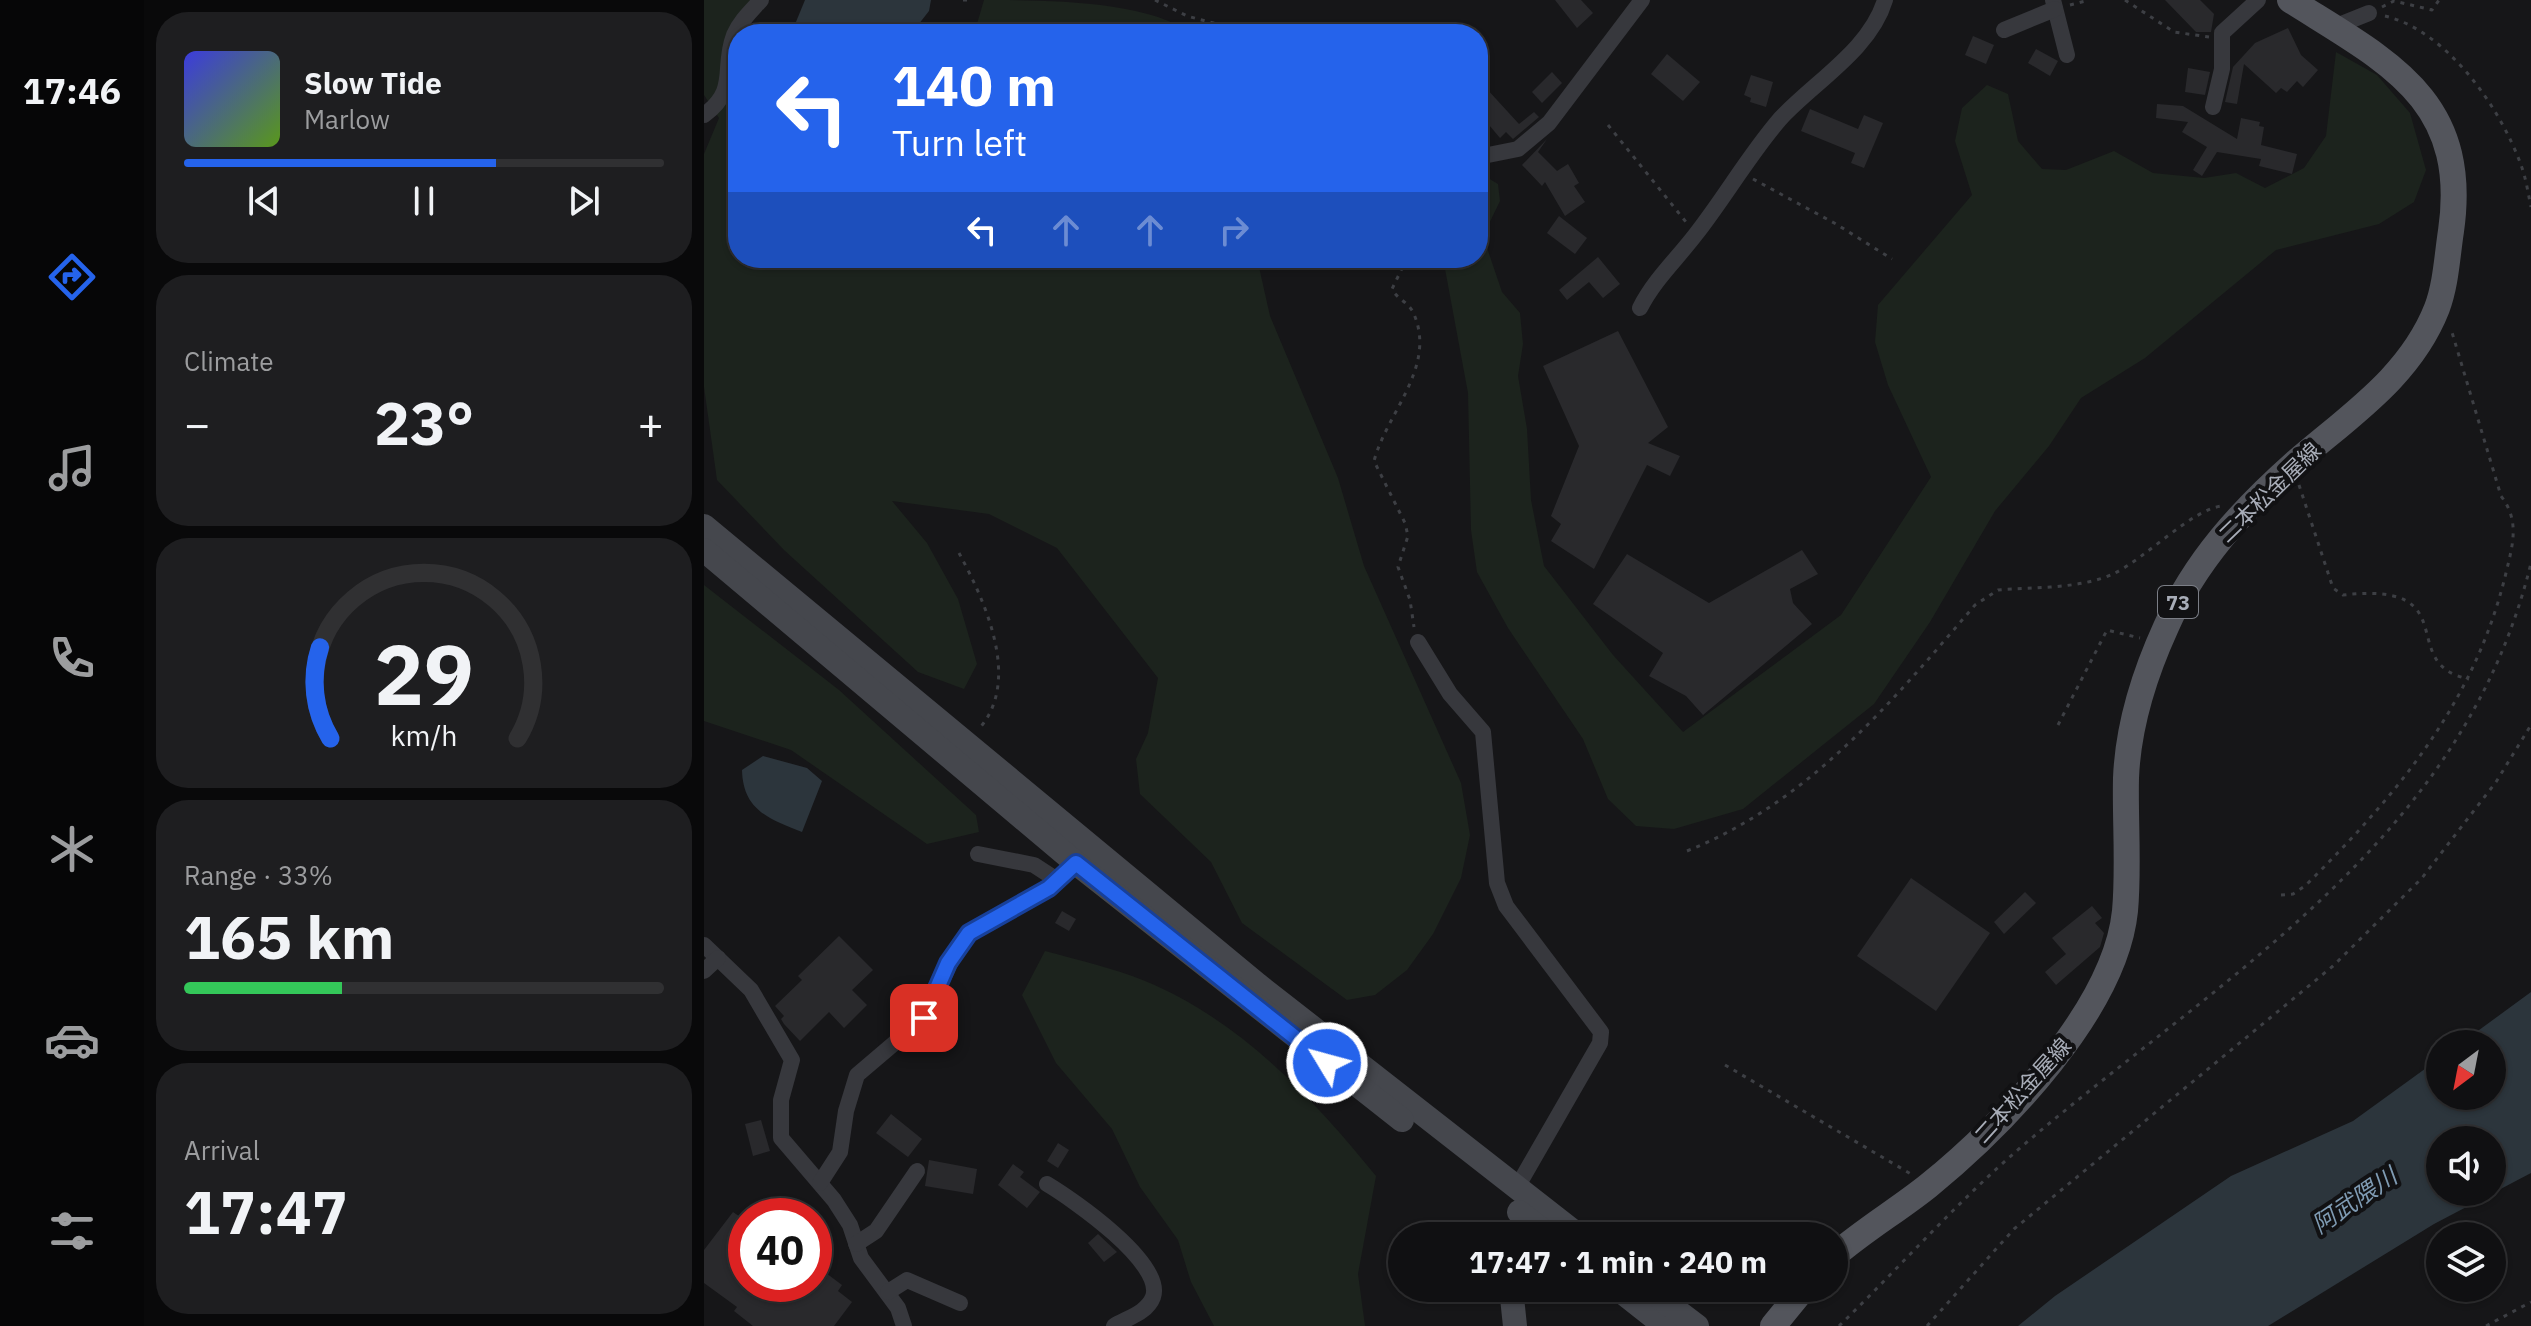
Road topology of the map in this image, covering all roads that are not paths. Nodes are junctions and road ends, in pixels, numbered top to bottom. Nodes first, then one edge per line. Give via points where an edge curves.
1 (761, 0) edge
2 (1642, 0) edge
3 (1885, 0) edge
4 (2258, 0) edge
5 (2290, 0) edge
6 (2054, 4) edge
7 (2369, 13) road end
8 (740, 24) edge
9 (2334, 27) junction
10 (2004, 30) dead end
11 (2067, 55) dead end
12 (728, 74) edge
13 (2213, 107) dead end
14 (704, 115) edge
15 (1488, 155) edge
16 (1640, 308) dead end
17 (704, 526) edge
18 (704, 550) edge
19 (1418, 642) road end
20 (978, 854) dead end
21 (1083, 856) junction
22 (1057, 880) junction
23 (704, 945) edge
24 (718, 958) junction
25 (704, 971) edge
26 (917, 1171) dead end
27 (820, 1183) junction
28 (1047, 1184) dead end
29 (1516, 1189) junction
30 (1530, 1221) edge
31 (856, 1244) junction
32 (1848, 1246) edge
33 (888, 1292) junction
34 (1512, 1302) edge
35 (1635, 1302) edge
36 (1665, 1302) edge
37 (1793, 1302) edge
38 (960, 1303) dead end
39 (904, 1326) edge
40 (1114, 1326) edge
41 (1515, 1326) edge
42 (1665, 1326) edge
43 (1697, 1326) edge
44 (1773, 1326) edge

1 - 8 street
2 - 15 street via 1549,123 1518,149
3 - 16 street via 1867,34 1780,120
4 - 13 street via 2221,38 2222,69
5 - 9 main road, 二本松金屋線 / 73
6 - 10 street
6 - 11 street
7 - 9 street
9 - 32 main road, 二本松金屋線 / 73 via 2406,78 2422,94 2441,132 2451,173 2452,222 2437,307 2401,370 2244,510 2184,590 2146,676 2126,774 2125,911 2108,975 2086,1016 2053,1059 1929,1185
12 - 14 street via 719,104
17 - 21 street via 964,744
18 - 21 street
19 - 29 street via 1450,694 1483,732 1497,883 1506,906 1601,1032 1600,1043
20 - 22 street via 1034,865
21 - 22 street
21 - 29 street
21 - 30 street via 1253,1006
22 - 27 street via 960,943 924,1018 857,1075 840,1152
23 - 24 street
24 - 25 street
24 - 27 street via 751,990 792,1060 781,1100 781,1138
26 - 31 street via 876,1231
27 - 31 street via 850,1225
28 - 40 street via 1083,1206 1124,1242 1154,1284 1149,1304
29 - 30 street
31 - 33 street
33 - 38 street via 907,1280
33 - 39 street
34 - 41 street
35 - 42 street
36 - 43 street
37 - 44 main road

